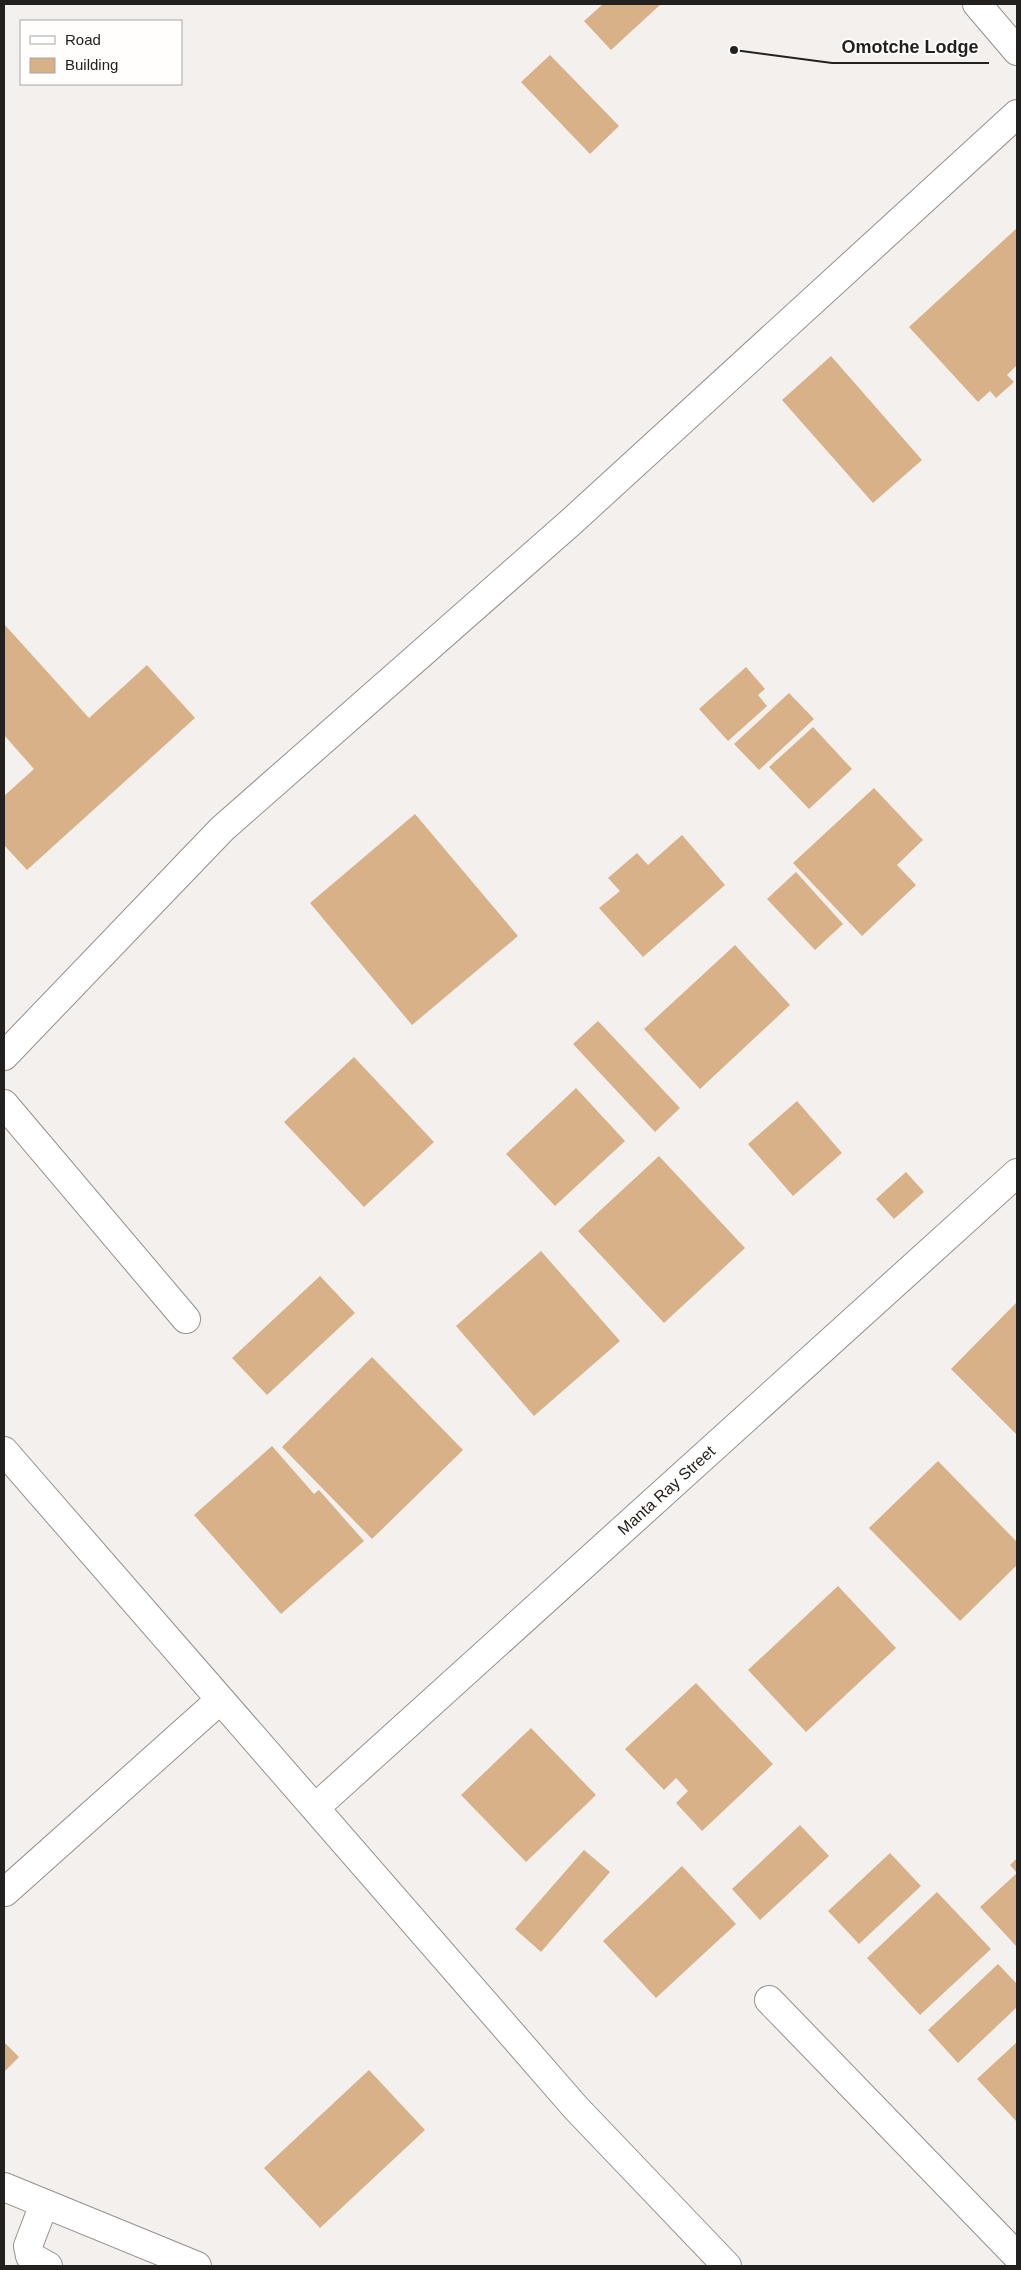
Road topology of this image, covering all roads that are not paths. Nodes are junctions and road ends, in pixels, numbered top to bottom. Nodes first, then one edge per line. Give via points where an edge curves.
1 (977, 4) edge
2 (1017, 51) edge
3 (1017, 114) edge
4 (4, 1056) edge
5 (4, 1104) edge
6 (1017, 1173) edge
7 (186, 1318) dead end
8 (4, 1451) edge
9 (220, 1700) junction
10 (315, 1808) junction
11 (5, 1892) edge
12 (769, 2000) dead end
13 (4, 2187) edge
14 (44, 2204) junction
15 (1017, 2256) edge
16 (48, 2266) edge
17 (197, 2266) edge
18 (728, 2266) edge
19 (1007, 2266) edge

1 - 2 street
3 - 4 street via 571,522 222,829
5 - 7 street
6 - 10 street, Manta Ray Street
8 - 9 street
9 - 10 street
9 - 11 street
10 - 18 street via 576,2108
12 - 15 street
13 - 14 street
14 - 16 street via 28,2246 30,2256
14 - 17 street
15 - 19 street

